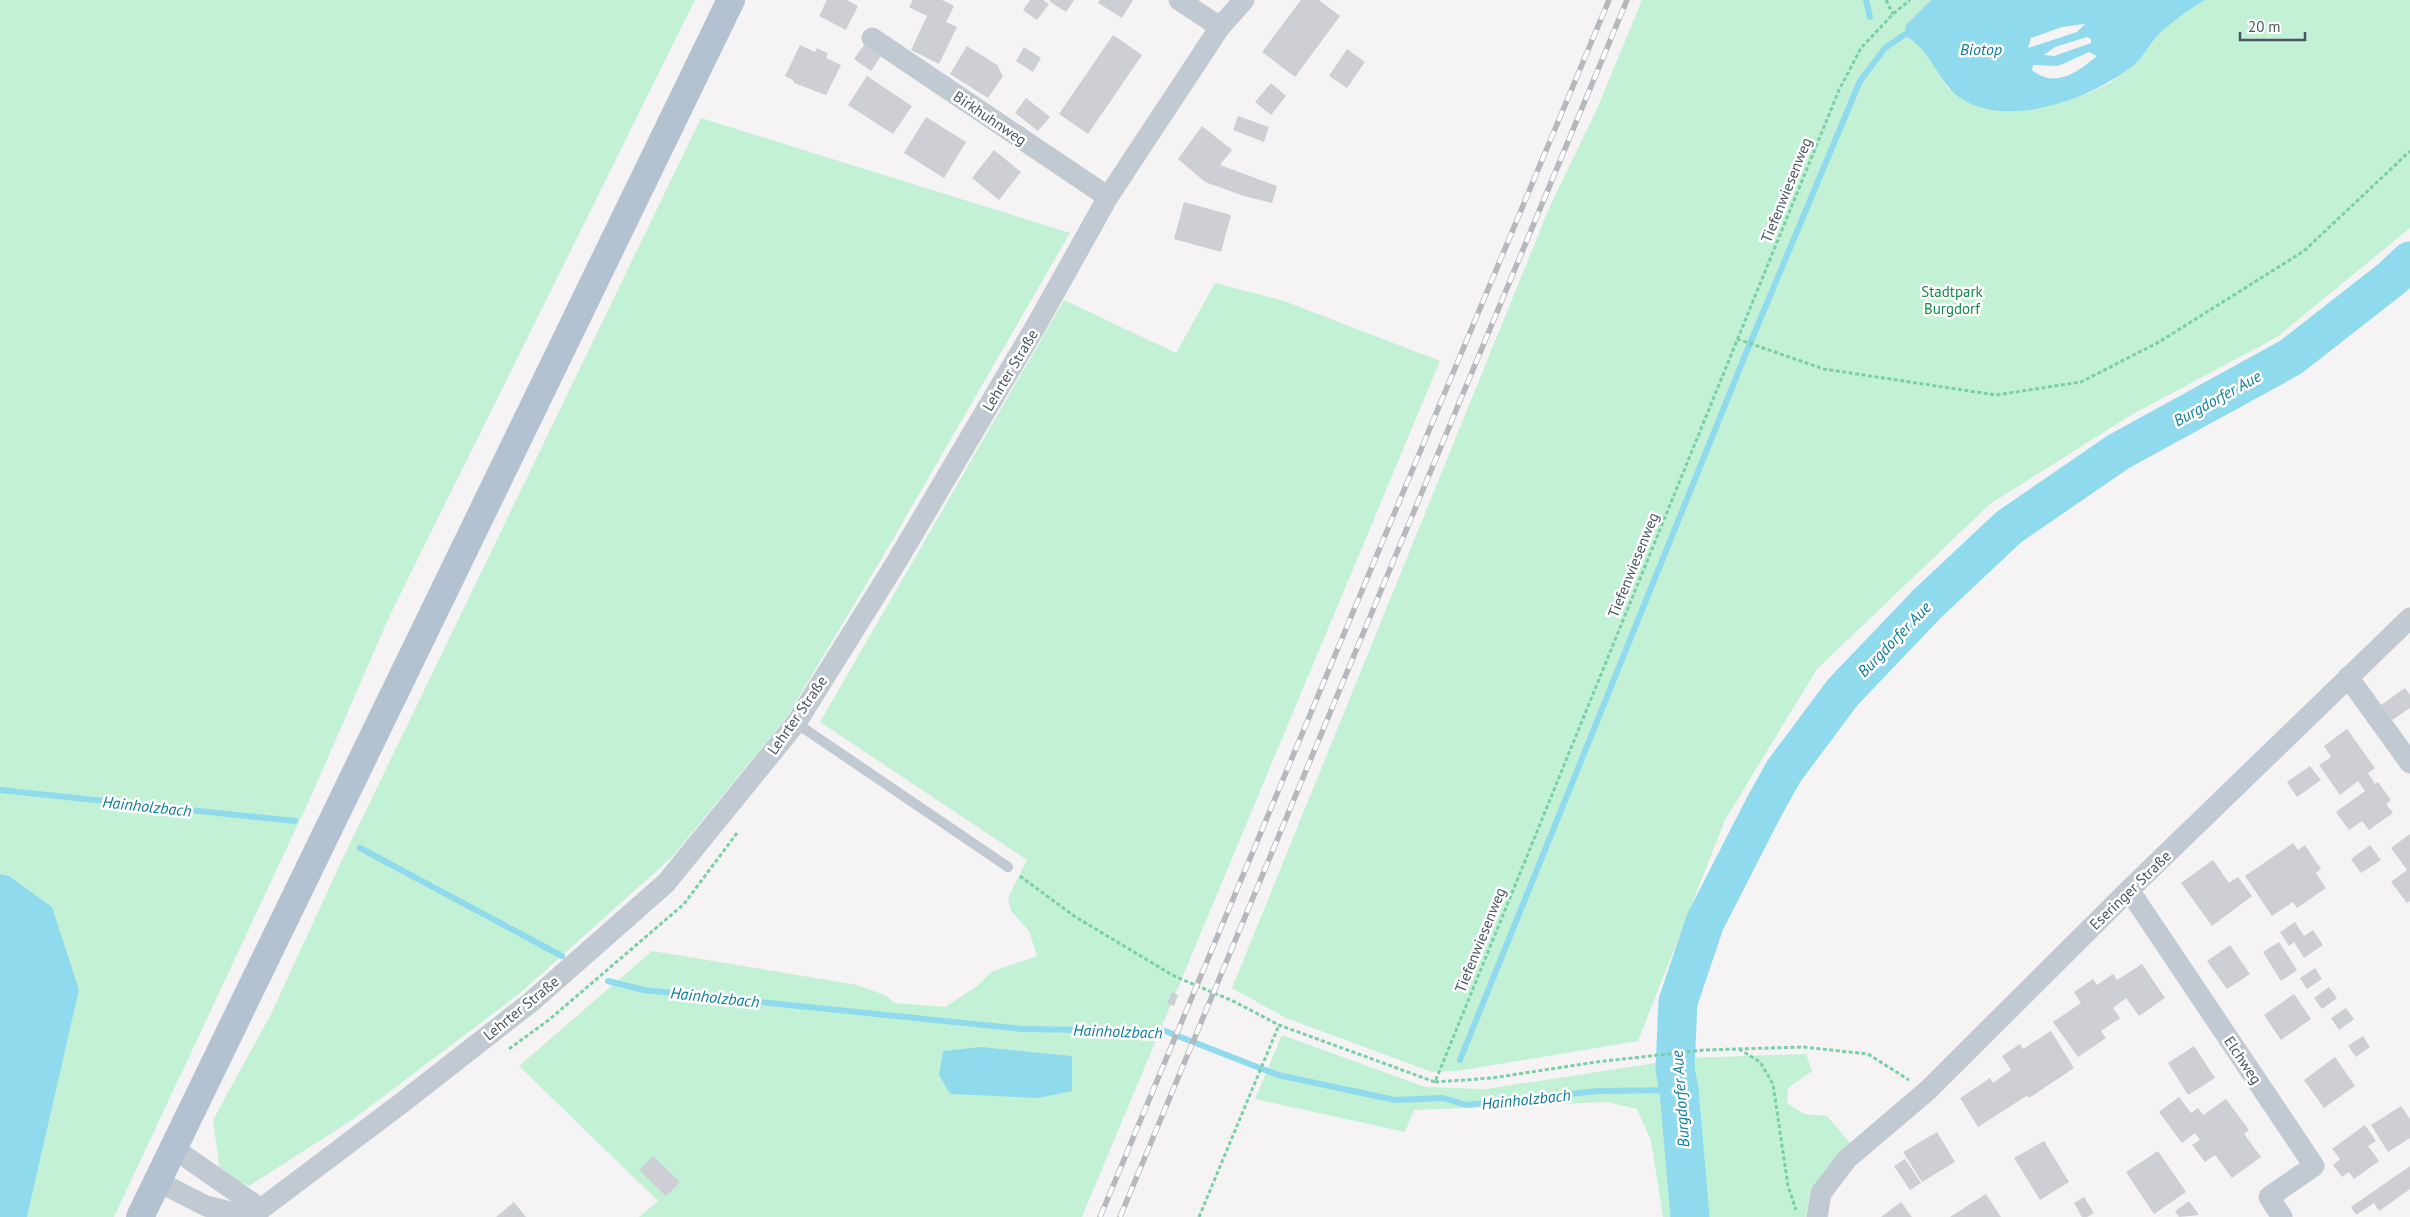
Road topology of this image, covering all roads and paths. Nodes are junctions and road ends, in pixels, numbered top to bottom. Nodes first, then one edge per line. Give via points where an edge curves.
1 (731, 0) edge
2 (1179, 0) edge
3 (1244, 0) edge
4 (1886, 0) edge
5 (1910, 0) edge
6 (1893, 14) junction
7 (1220, 27) junction
8 (872, 38) dead end
9 (2410, 151) edge
10 (1108, 197) junction
11 (1737, 339) junction
12 (2410, 618) edge
13 (2348, 677) junction
14 (796, 723) junction
15 (2410, 763) edge
16 (1008, 866) joint
17 (2129, 890) junction
18 (1279, 1025) junction
19 (1737, 1048) junction
20 (1435, 1082) junction
21 (1927, 1091) junction
22 (173, 1148) junction
23 (157, 1181) junction
24 (261, 1209) junction
25 (224, 1215) edge
26 (140, 1217) edge
27 (1199, 1217) edge
28 (1800, 1217) edge
29 (1817, 1217) edge
30 (2282, 1217) edge

1 - 22 main road
2 - 7 street
3 - 7 street, Lehrter Straße
4 - 6 path
5 - 6 path, Tiefenwiesenweg
6 - 11 path, Tiefenwiesenweg via 1862,48 1839,90
7 - 10 street, Lehrter Straße
8 - 10 street, Birkhuhnweg
9 - 11 path via 2304,252 2159,342 2081,382 1996,396 1824,369
10 - 14 street, Lehrter Straße via 899,558
11 - 20 path, Tiefenwiesenweg
12 - 13 street, Eseringer Straße
13 - 15 street
13 - 17 street, Eseringer Straße
14 - 16 lane
14 - 24 street, Lehrter Straße via 666,883 531,1002
16 - 18 path via 1074,916 1165,971
17 - 21 street, Eseringer Straße
17 - 30 street, Elchweg via 2314,1166 2269,1198
18 - 20 path
18 - 27 path
19 - 20 path
19 - 21 path via 1803,1047 1868,1054
19 - 28 path via 1760,1062 1773,1084 1788,1186
21 - 29 street, Eseringer Straße via 1848,1159 1820,1193
22 - 23 main road
22 - 24 street
23 - 25 street
23 - 26 main road
24 - 25 street

